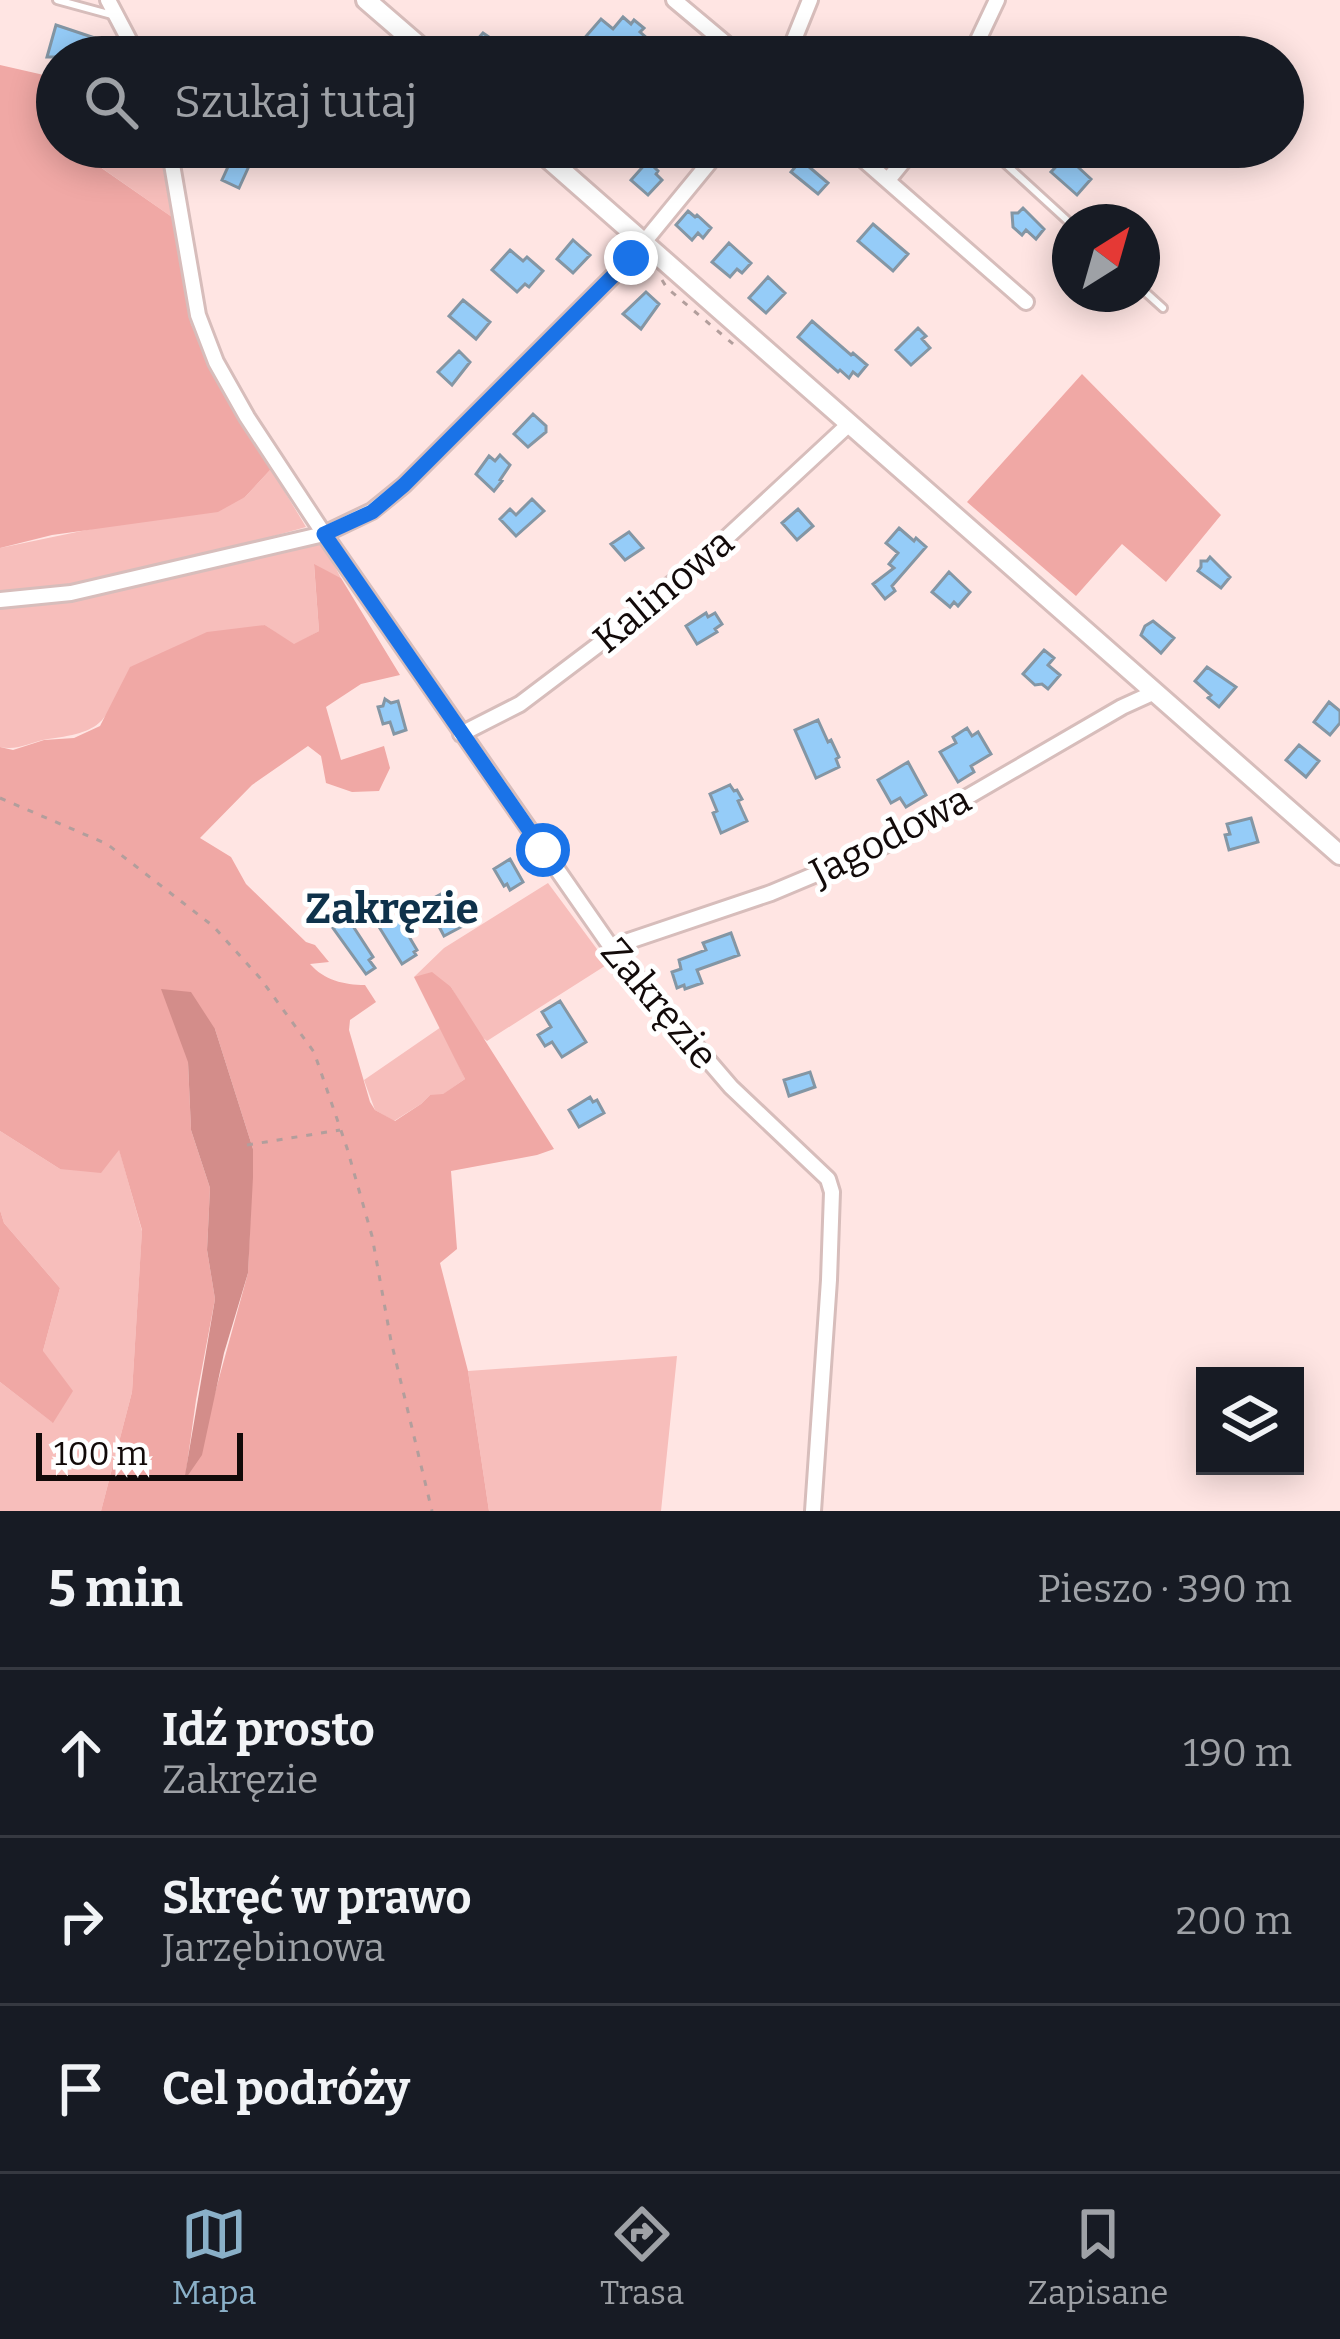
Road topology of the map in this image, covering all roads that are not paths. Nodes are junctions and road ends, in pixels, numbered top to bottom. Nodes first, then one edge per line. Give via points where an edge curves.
1 (57, 0) edge
2 (108, 0) edge
3 (366, 0) edge
4 (674, 0) edge
5 (810, 0) edge
6 (997, 0) edge
7 (116, 16) junction
8 (126, 36) edge
9 (407, 36) edge
10 (717, 36) edge
11 (795, 36) edge
12 (980, 36) edge
13 (173, 168) edge
14 (559, 168) edge
15 (705, 168) edge
16 (874, 168) edge
17 (898, 168) edge
18 (1009, 168) edge
19 (888, 180) junction
20 (1052, 207) edge
21 (644, 241) junction
22 (1026, 302) dead end
23 (1160, 305) edge
24 (1163, 308) dead end
25 (848, 425) junction
26 (324, 534) junction
27 (0, 600) edge
28 (1155, 692) junction
29 (461, 734) junction
30 (1340, 855) edge
31 (610, 947) junction
32 (813, 1511) edge

1 - 7 lane
2 - 7 street
3 - 9 street
4 - 10 street
5 - 11 street
6 - 12 street
7 - 8 street
13 - 26 street, Zakręzie via 198,315 216,362
14 - 21 street
15 - 21 street
16 - 19 street
17 - 19 street
18 - 20 lane
19 - 22 street
21 - 25 street
21 - 26 street via 404,485 372,512
23 - 24 lane
25 - 28 street
25 - 29 street, Kalinowa via 602,642 520,704
26 - 27 street via 70,593
26 - 29 street, Zakręzie
28 - 30 street
28 - 31 street, Jagodowa via 883,846
29 - 31 street, Zakręzie
31 - 32 street, Zakręzie via 731,1087 828,1179

